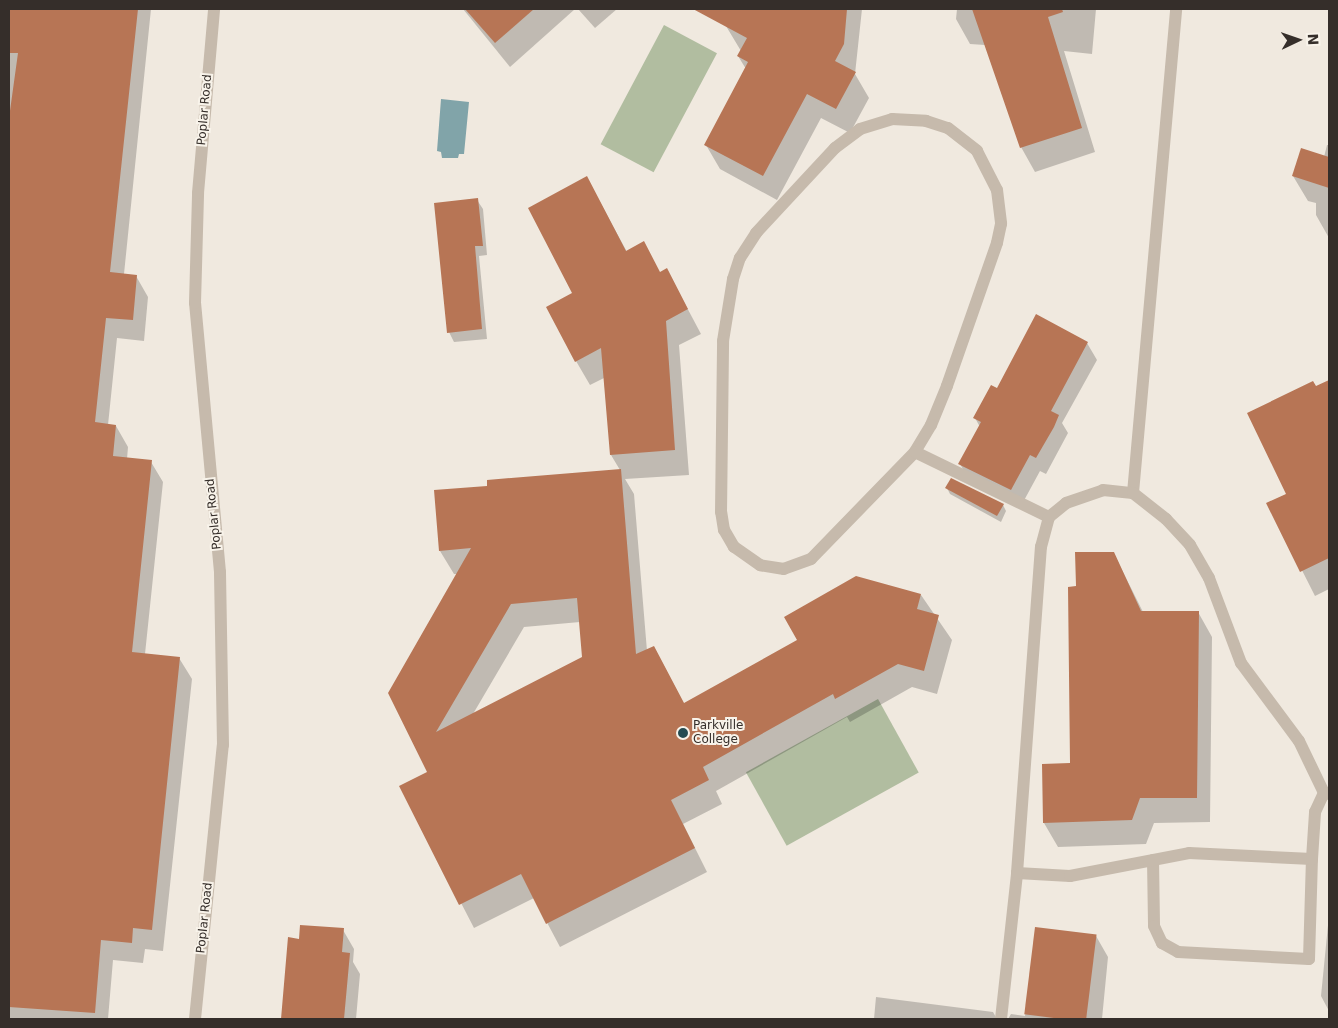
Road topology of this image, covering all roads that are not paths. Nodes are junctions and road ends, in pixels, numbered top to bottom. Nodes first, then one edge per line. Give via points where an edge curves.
1 (214, 9) edge
2 (1176, 9) edge
3 (915, 452) junction
4 (1133, 494) junction
5 (1049, 517) junction
6 (1327, 794) edge
7 (1312, 859) junction
8 (1154, 860) junction
9 (1017, 873) junction
10 (195, 1019) edge
11 (1001, 1019) edge

1 - 10 street, Poplar Road via 198,193 195,303 220,572 223,745
2 - 4 street
3 - 3 street via 821,550 800,565 774,569 760,565 734,546 724,530 721,512 723,341 727,308 740,258 756,233 834,148 860,129 892,119 926,121 964,137 989,171 1000,207 1000,224 991,262 931,426
3 - 5 street
4 - 5 street via 1103,490 1084,495 1066,503
4 - 6 street via 1166,519 1190,545 1209,578 1241,663 1299,741
5 - 9 street via 1041,547
6 - 7 street via 1315,812
7 - 8 street via 1189,853
7 - 8 street via 1310,960 1178,952 1162,943 1154,926
8 - 9 street via 1070,876
9 - 11 street

